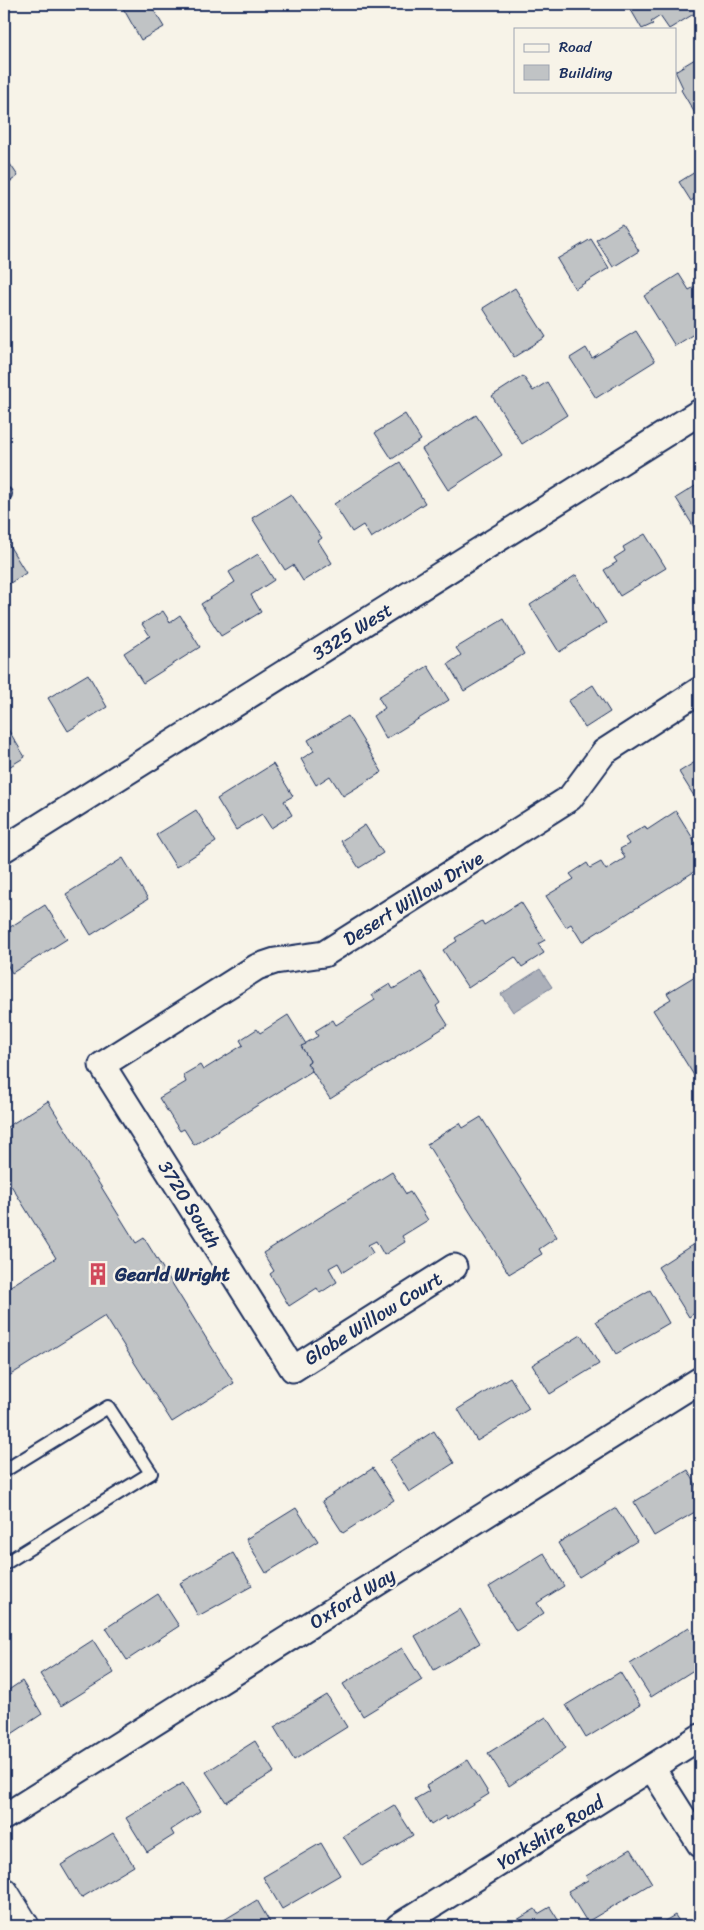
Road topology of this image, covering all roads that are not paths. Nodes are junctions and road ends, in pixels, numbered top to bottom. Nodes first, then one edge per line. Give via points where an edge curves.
1 (700, 412) edge
2 (700, 690) edge
3 (4, 849) edge
4 (102, 1065) joint
5 (454, 1267) dead end
6 (293, 1369) joint
7 (700, 1380) edge
8 (4, 1471) edge
9 (4, 1564) edge
10 (700, 1737) edge
11 (652, 1768) junction
12 (4, 1817) edge
13 (700, 1844) edge
14 (4, 1892) edge
15 (25, 1926) edge
16 (399, 1926) edge

1 - 3 street, 3325 West
2 - 4 street, Desert Willow Drive via 604,752 570,798 324,954 275,960 257,967
4 - 6 street, 3720 South
5 - 6 street, Globe Willow Court
7 - 12 street, Oxford Way
8 - 9 lane via 108,1407 151,1473
10 - 11 street, Yorkshire Road
11 - 13 street
11 - 16 street, Yorkshire Road
14 - 15 street

